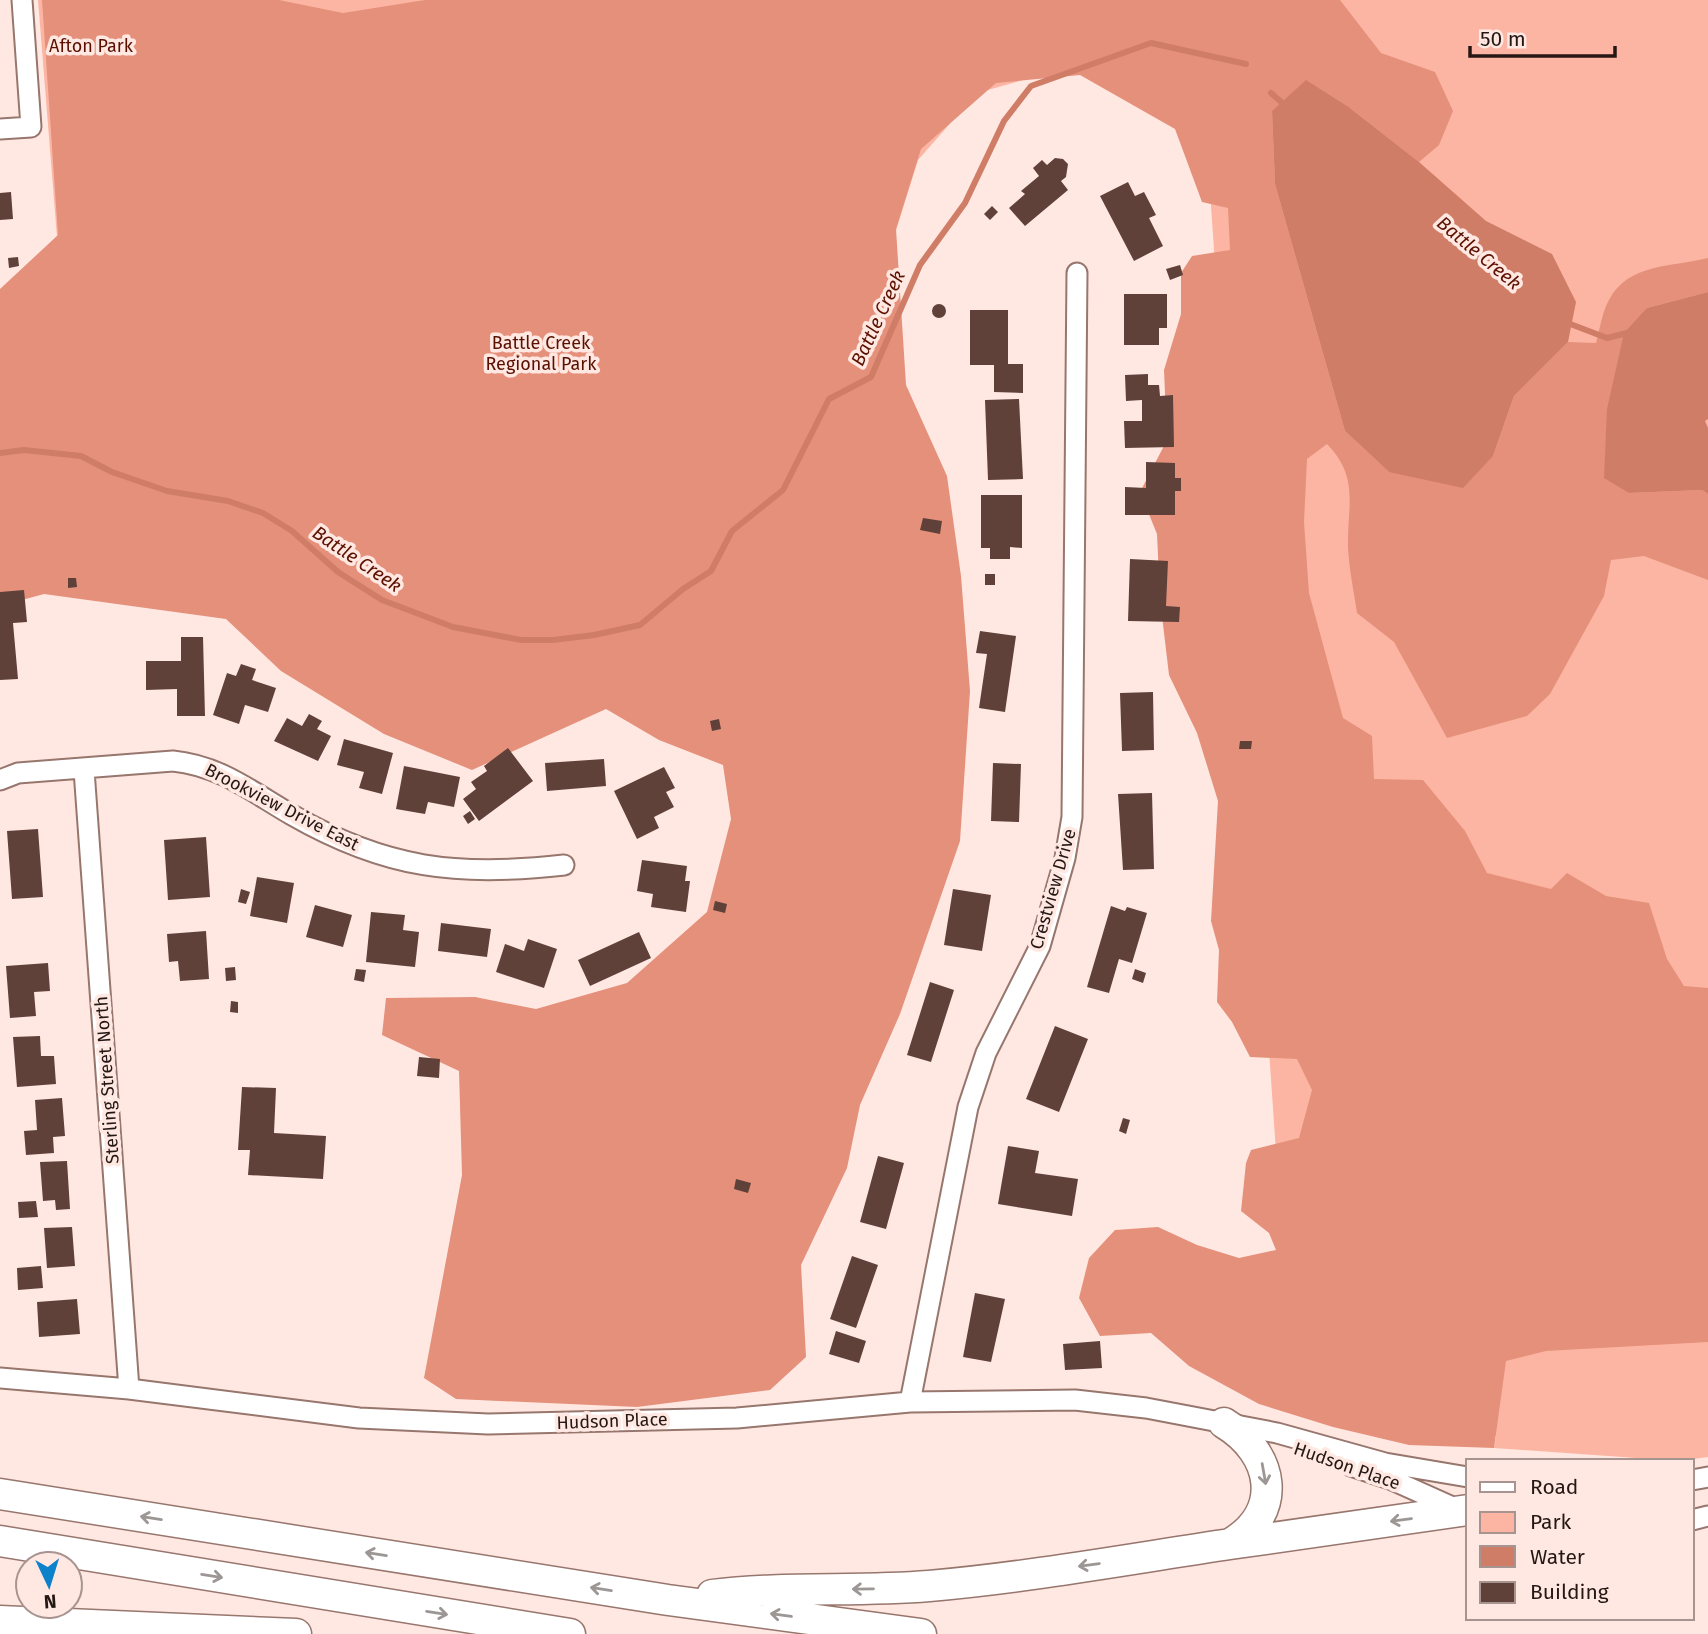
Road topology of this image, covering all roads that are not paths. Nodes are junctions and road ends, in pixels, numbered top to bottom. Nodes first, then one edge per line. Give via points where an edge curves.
1 (22, 0) edge
2 (0, 129) edge
3 (1077, 273) dead end
4 (84, 770) junction
5 (0, 780) edge
6 (564, 865) dead end
7 (0, 1378) edge
8 (129, 1389) junction
9 (910, 1402) junction
10 (1224, 1423) junction
11 (1466, 1478) edge
12 (0, 1494) edge
13 (1466, 1512) edge
14 (0, 1541) edge
15 (1230, 1544) junction
16 (668, 1600) junction
17 (0, 1621) edge
18 (296, 1634) edge
19 (570, 1634) edge
20 (921, 1634) edge

1 - 2 street via 31,127
3 - 9 street, Crestview Drive via 1072,817 1040,946 986,1053 968,1107
4 - 5 street, Brookview Drive East via 18,773
4 - 6 street, Brookview Drive East via 173,761 197,764 223,773 322,831 403,862 489,872
4 - 8 street, Sterling Street North
7 - 8 street, Hudson Place
8 - 9 street, Hudson Place via 330,1415 488,1424 737,1418
9 - 10 street, Hudson Place via 1076,1400
10 - 11 street, Hudson Place
10 - 13 street, Hudson Place via 1390,1479
10 -> 15 highway via 1252,1444 1266,1476 1262,1510 1248,1532
16 -> 12 highway
13 -> 15 highway
14 -> 19 highway
15 -> 16 highway via 931,1586 768,1588
20 -> 16 highway
17 - 18 highway

